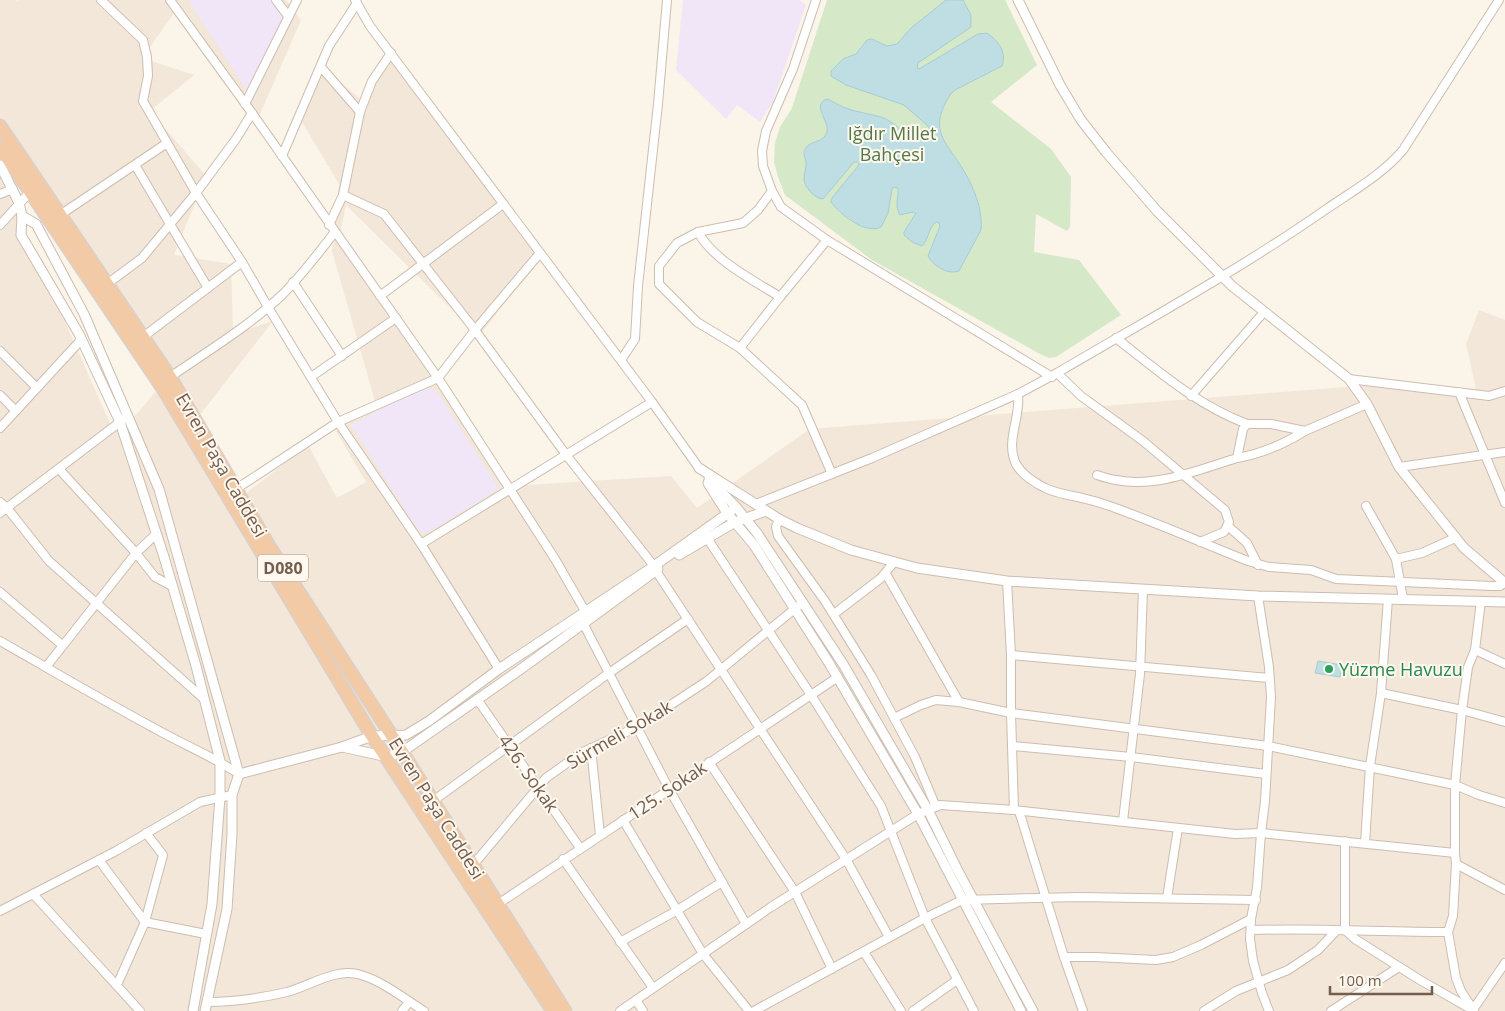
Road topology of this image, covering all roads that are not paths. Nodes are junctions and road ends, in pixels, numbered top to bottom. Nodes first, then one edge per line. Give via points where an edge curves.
1 (101, 0) edge
2 (276, 0) edge
3 (297, 0) edge
4 (667, 0) edge
5 (816, 0) edge
6 (1018, 0) edge
7 (1499, 0) edge
8 (172, 1) edge
9 (356, 2) edge
10 (288, 16) junction
11 (391, 53) junction
12 (321, 67) junction
13 (245, 104) junction
14 (360, 112) junction
15 (252, 113) junction
16 (0, 126) edge
17 (167, 143) junction
18 (0, 147) edge
19 (282, 156) junction
20 (0, 165) edge
21 (135, 165) junction
22 (12, 189) junction
23 (772, 191) junction
24 (30, 192) junction
25 (196, 193) junction
26 (0, 194) edge
27 (343, 195) junction
28 (20, 203) junction
29 (503, 204) junction
30 (60, 215) junction
31 (22, 216) junction
32 (171, 224) junction
33 (0, 225) edge
34 (329, 225) junction
35 (698, 232) junction
36 (334, 233) junction
37 (827, 240) junction
38 (540, 253) junction
39 (242, 262) junction
40 (424, 265) junction
41 (1223, 275) junction
42 (294, 282) junction
43 (106, 284) junction
44 (208, 288) junction
45 (380, 296) junction
46 (780, 297) junction
47 (268, 307) junction
48 (1264, 312) junction
49 (396, 318) junction
50 (475, 330) junction
51 (143, 337) junction
52 (1116, 338) junction
53 (82, 340) junction
54 (740, 348) junction
55 (0, 351) edge
56 (342, 356) junction
57 (621, 360) junction
58 (1055, 375) junction
59 (170, 376) junction
60 (311, 377) junction
61 (438, 378) junction
62 (1349, 379) junction
63 (37, 388) junction
64 (1505, 391) edge
65 (1459, 392) junction
66 (1018, 394) junction
67 (0, 395) edge
68 (1192, 396) junction
69 (652, 402) junction
70 (1367, 404) junction
71 (16, 411) junction
72 (127, 416) junction
73 (120, 422) junction
74 (338, 422) junction
75 (1247, 424) junction
76 (0, 428) edge
77 (1305, 431) junction
78 (1505, 452) edge
79 (1485, 455) junction
80 (567, 456) junction
81 (1237, 458) junction
82 (1399, 467) junction
83 (699, 468) junction
84 (58, 469) junction
85 (832, 474) junction
86 (1184, 474) junction
87 (1097, 475) dead end
88 (236, 489) junction
89 (511, 489) junction
90 (747, 499) junction
91 (0, 502) edge
92 (1505, 503) edge
93 (756, 504) junction
94 (736, 506) junction
95 (1366, 506) dead end
96 (7, 508) junction
97 (766, 511) junction
98 (0, 513) edge
99 (727, 513) junction
100 (746, 518) junction
101 (779, 519) junction
102 (735, 522) junction
103 (1228, 526) junction
104 (156, 534) junction
105 (707, 538) junction
106 (1455, 538) junction
107 (1200, 542) junction
108 (421, 544) junction
109 (136, 552) junction
110 (1396, 559) junction
111 (894, 562) junction
112 (1258, 564) junction
113 (655, 568) junction
114 (886, 574) junction
115 (1006, 581) junction
116 (1400, 582) junction
117 (1505, 583) edge
118 (172, 586) junction
119 (1143, 588) junction
120 (0, 592) edge
121 (1258, 596) junction
122 (1388, 599) junction
123 (1403, 599) junction
124 (1482, 601) junction
125 (803, 602) junction
126 (1505, 602) edge
127 (96, 604) junction
128 (794, 608) junction
129 (585, 611) junction
130 (834, 614) junction
131 (688, 618) junction
132 (584, 623) junction
133 (768, 632) junction
134 (0, 641) edge
135 (62, 645) junction
136 (1475, 650) junction
137 (1011, 655) junction
138 (1505, 664) edge
139 (1140, 666) junction
140 (46, 668) junction
141 (499, 669) junction
142 (722, 669) junction
143 (609, 673) junction
144 (838, 677) junction
145 (1270, 678) junction
146 (1381, 693) junction
147 (810, 695) junction
148 (204, 699) junction
149 (477, 700) junction
150 (959, 702) junction
151 (1462, 710) junction
152 (1011, 713) junction
153 (894, 718) junction
154 (1505, 722) edge
155 (637, 727) junction
156 (759, 729) junction
157 (1134, 729) junction
158 (372, 736) junction
159 (392, 736) junction
160 (510, 746) junction
161 (1013, 746) junction
162 (1268, 746) junction
163 (342, 747) junction
164 (591, 748) junction
165 (402, 752) junction
166 (388, 757) junction
167 (1131, 757) junction
168 (220, 761) junction
169 (709, 762) junction
170 (1370, 766) junction
171 (238, 774) junction
172 (1266, 774) junction
173 (1455, 785) junction
174 (539, 787) junction
175 (669, 789) junction
176 (232, 795) junction
177 (220, 797) junction
178 (433, 800) junction
179 (1505, 803) edge
180 (932, 808) junction
181 (1016, 811) junction
182 (918, 814) junction
183 (623, 820) junction
184 (1123, 821) junction
185 (1178, 828) junction
186 (891, 830) junction
187 (1261, 832) junction
188 (146, 833) junction
189 (600, 835) junction
190 (1345, 841) junction
191 (1365, 843) junction
192 (580, 848) junction
193 (1455, 853) junction
194 (563, 859) junction
195 (846, 859) junction
196 (99, 860) junction
197 (1456, 864) junction
198 (473, 865) junction
199 (722, 882) junction
200 (1505, 890) edge
201 (795, 892) junction
202 (33, 894) junction
203 (1045, 898) junction
204 (1167, 898) junction
205 (972, 899) junction
206 (962, 900) junction
207 (1256, 900) junction
208 (498, 904) junction
209 (0, 911) edge
210 (676, 911) junction
211 (925, 918) junction
212 (1251, 919) junction
213 (145, 922) junction
214 (746, 924) junction
215 (1252, 930) junction
216 (1341, 930) junction
217 (1448, 932) junction
218 (206, 934) junction
219 (890, 938) junction
220 (620, 942) junction
221 (864, 952) junction
222 (703, 954) junction
223 (1064, 957) junction
224 (1399, 966) junction
225 (1504, 966) edge
226 (832, 969) junction
227 (957, 980) junction
228 (1258, 981) junction
229 (117, 985) junction
230 (653, 988) junction
231 (636, 1000) junction
232 (409, 1002) junction
233 (206, 1006) edge
234 (140, 1011) edge
235 (193, 1011) edge
236 (402, 1011) edge
237 (424, 1011) edge
238 (553, 1011) edge
239 (565, 1011) edge
240 (620, 1011) edge
241 (643, 1011) edge
242 (749, 1011) edge
243 (754, 1011) edge
244 (900, 1011) edge
245 (913, 1011) edge
246 (974, 1011) edge
247 (1021, 1011) edge
248 (1032, 1011) edge
249 (1083, 1011) edge
250 (1204, 1011) edge
251 (1269, 1011) edge
252 (1331, 1011) edge
253 (1473, 1011) edge

1 - 17 street via 142,40 148,76 143,101
2 - 10 street
3 - 10 street
4 - 57 street via 635,339
5 - 23 street via 793,69 766,131 763,166
6 - 41 street via 1081,120 1157,211
7 - 41 street via 1403,150 1394,159 1301,226
8 - 13 street
9 - 11 street
9 - 12 street via 329,46
10 - 13 street
11 - 14 street via 372,81
11 - 29 street
12 - 14 street
12 - 19 street
13 - 15 street
14 - 27 street
15 - 19 street
15 - 25 street
16 - 30 highway, Evren Paşa Caddesi / D080
17 - 21 street
17 - 25 street
18 - 24 highway, Evren Paşa Caddesi / D080
19 - 34 street
20 - 22 street
21 - 30 street
21 - 32 street
22 - 26 street
22 - 28 street
23 - 35 street via 743,223
23 - 37 street via 781,207
24 - 28 street
24 - 158 highway, Evren Paşa Caddesi / D080 via 162,387
25 - 32 street
25 - 39 street
27 - 34 street
27 - 40 street via 384,214
28 - 31 street
28 - 33 street
29 - 38 street
29 - 40 street
30 - 43 highway, Evren Paşa Caddesi / D080
31 - 53 street via 21,235
31 - 72 street via 36,224 79,306
32 - 43 street via 142,258
32 - 44 street
34 - 36 street
35 - 46 street via 703,242 719,257
35 - 54 street via 677,243 659,266 659,284 697,322
36 - 42 street
36 - 45 street
37 - 46 street
37 - 58 street
38 - 50 street
38 - 57 street
39 - 44 street
39 - 47 street
40 - 45 street
40 - 50 street
41 - 48 street
41 - 52 street
42 - 47 street
42 - 56 street
43 - 51 highway, Evren Paşa Caddesi / D080
44 - 51 street
45 - 49 street
46 - 54 street
47 - 59 street
47 - 60 street
48 - 62 street
48 - 68 street
49 - 56 street
49 - 61 street
50 - 61 street
50 - 80 street
51 - 59 highway, Evren Paşa Caddesi / D080
52 - 58 street
52 - 68 street
53 - 63 street
53 - 73 street
54 - 85 street via 802,405
55 - 63 street
56 - 60 street
57 - 69 street
58 - 66 street
58 - 86 street
59 - 88 highway, Evren Paşa Caddesi / D080
60 - 74 street
61 - 74 street
61 - 89 street
62 - 65 street
62 - 70 street
63 - 71 street
64 - 65 street via 1489,396
65 - 79 street
66 - 85 street
66 - 107 street via 1012,447 1016,465 1026,476 1053,491 1120,510
67 - 71 street
68 - 75 street
69 - 80 street
69 - 83 street
70 - 77 street
70 - 82 street
71 - 76 street
72 - 73 street
72 - 171 street via 159,489
73 - 84 street
73 - 104 street
74 - 88 street
74 - 108 street
75 - 77 street via 1271,424
75 - 81 street
77 - 81 street via 1270,448
78 - 79 street
79 - 82 street
79 - 92 street
80 - 89 street
80 - 113 street
81 - 86 street
82 - 106 street
83 - 90 street
83 - 94 street
83 - 99 street
84 - 96 street
84 - 109 street
85 - 93 street
86 - 87 street via 1145,482
86 - 103 street via 1226,510
88 - 159 highway, Evren Paşa Caddesi / D080 via 269,546
89 - 108 street
89 - 129 street
90 - 93 street
90 - 94 street
91 - 96 street
93 - 97 street
94 - 99 street
94 - 100 street
95 - 110 street
96 - 98 street
96 - 127 street via 49,560
97 - 100 street
97 - 101 street
99 - 102 street
99 - 113 street
100 - 102 street
100 - 125 street
101 - 111 street via 851,550
101 - 130 street via 776,527 778,536
102 - 105 street
102 - 128 street via 754,545
103 - 107 street via 1221,535
103 - 112 street via 1247,543
104 - 109 street
104 - 118 street
105 - 113 street
105 - 133 street
106 - 110 street via 1422,553
106 - 117 street
107 - 112 street
108 - 141 street
109 - 118 street via 155,577
109 - 127 street
110 - 116 street
111 - 114 street
111 - 115 street
112 - 116 street via 1311,570 1336,579
113 - 129 street
113 - 131 street
113 - 132 street
114 - 130 street
114 - 150 street
115 - 119 street
115 - 137 street
116 - 117 street via 1496,586
116 - 123 street
118 - 148 street
119 - 121 street
119 - 139 street
120 - 135 street
121 - 122 street
121 - 145 street
122 - 123 street
122 - 146 street
123 - 124 street
124 - 126 street
124 - 136 street
125 - 128 street, Sürmeli Sokak
125 - 180 street
127 - 135 street
127 - 148 street
128 - 133 street, Sürmeli Sokak
128 - 144 street
129 - 132 street
129 - 141 street
130 - 153 street
131 - 142 street
131 - 143 street
132 - 143 street
132 - 149 street
133 - 142 street, Sürmeli Sokak
133 - 147 street
134 - 140 street
135 - 140 street
136 - 138 street
136 - 151 street via 1468,667
137 - 139 street
137 - 152 street
139 - 145 street
139 - 157 street
140 - 168 street via 177,741
141 - 159 street via 429,721 406,735
142 - 155 street, Sürmeli Sokak
142 - 156 street
143 - 155 street
143 - 160 street
144 - 147 street, 125. Sokak
144 - 182 street
145 - 162 street
146 - 151 street
146 - 170 street
147 - 156 street, 125. Sokak
147 - 186 street via 881,806
148 - 168 street
149 - 160 street, 426. Sokak
149 - 165 street
150 - 152 street
150 - 153 street via 936,700
151 - 154 street
151 - 173 street
152 - 157 street
152 - 161 street
153 - 180 street via 915,757
155 - 164 street, Sürmeli Sokak
155 - 175 street
156 - 169 street, 125. Sokak
156 - 195 street
157 - 162 street
157 - 167 street
158 - 159 street
158 - 163 street
158 - 166 highway, Evren Paşa Caddesi / D080
159 - 165 highway, Evren Paşa Caddesi / D080
160 - 174 street, 426. Sokak
160 - 178 street
161 - 167 street
161 - 181 street
162 - 170 street
162 - 172 street
163 - 166 street
163 - 171 street
164 - 174 street, Sürmeli Sokak via 546,778
164 - 189 street
165 - 166 street
165 - 178 highway, Evren Paşa Caddesi / D080
166 - 238 highway, Evren Paşa Caddesi / D080
167 - 172 street
167 - 184 street
168 - 171 street
168 - 177 street
169 - 175 street, 125. Sokak
169 - 201 street
170 - 173 street
170 - 191 street
171 - 176 street
172 - 187 street
173 - 179 street
173 - 193 street
174 - 192 street, 426. Sokak
174 - 198 street, Sürmeli Sokak
175 - 183 street, 125. Sokak
175 - 199 street
176 - 177 street
176 - 233 street via 227,909
177 - 188 street via 200,802
177 - 218 street via 212,904
178 - 198 highway, Evren Paşa Caddesi / D080
180 - 181 street via 940,805
180 - 182 street
180 - 205 street
181 - 184 street
181 - 203 street
182 - 186 street
182 - 206 street
183 - 189 street, 125. Sokak
183 - 210 street
184 - 185 street
185 - 187 street via 1235,834
185 - 204 street
186 - 195 street
186 - 211 street
187 - 190 street
187 - 207 street
188 - 196 street
188 - 213 street via 163,855
189 - 192 street, 125. Sokak
190 - 191 street
190 - 216 street
191 - 193 street
192 - 194 street, 125. Sokak
193 - 197 street
194 - 208 street, 125. Sokak
194 - 220 street
195 - 201 street
195 - 219 street
196 - 202 street
196 - 213 street
197 - 200 street
197 - 217 street via 1453,916
198 - 208 highway, Evren Paşa Caddesi / D080
199 - 210 street
199 - 214 street
201 - 214 street
201 - 226 street
202 - 209 street
202 - 229 street
203 - 204 street
203 - 205 street
203 - 223 street
204 - 207 street
205 - 206 street
205 - 248 street
206 - 211 street
206 - 247 street
207 - 212 street
208 - 239 highway, Evren Paşa Caddesi / D080
210 - 220 street
210 - 222 street
211 - 219 street
211 - 227 street
212 - 215 street
212 - 223 street via 1173,957 1156,960
213 - 218 street
213 - 229 street
214 - 222 street
215 - 216 street
215 - 228 street via 1250,939
216 - 217 street
216 - 224 street
216 - 228 street via 1288,970
217 - 253 street via 1456,978
218 - 235 street
219 - 221 street
220 - 230 street
221 - 226 street
221 - 244 street
222 - 230 street
222 - 242 street
223 - 249 street
224 - 252 street
224 - 253 street
225 - 253 street
226 - 243 street
227 - 245 street
227 - 246 street
228 - 250 street
228 - 251 street
229 - 234 street
230 - 231 street
231 - 240 street
231 - 241 street
232 - 233 street via 359,974 338,974 287,992
232 - 236 street
232 - 237 street

